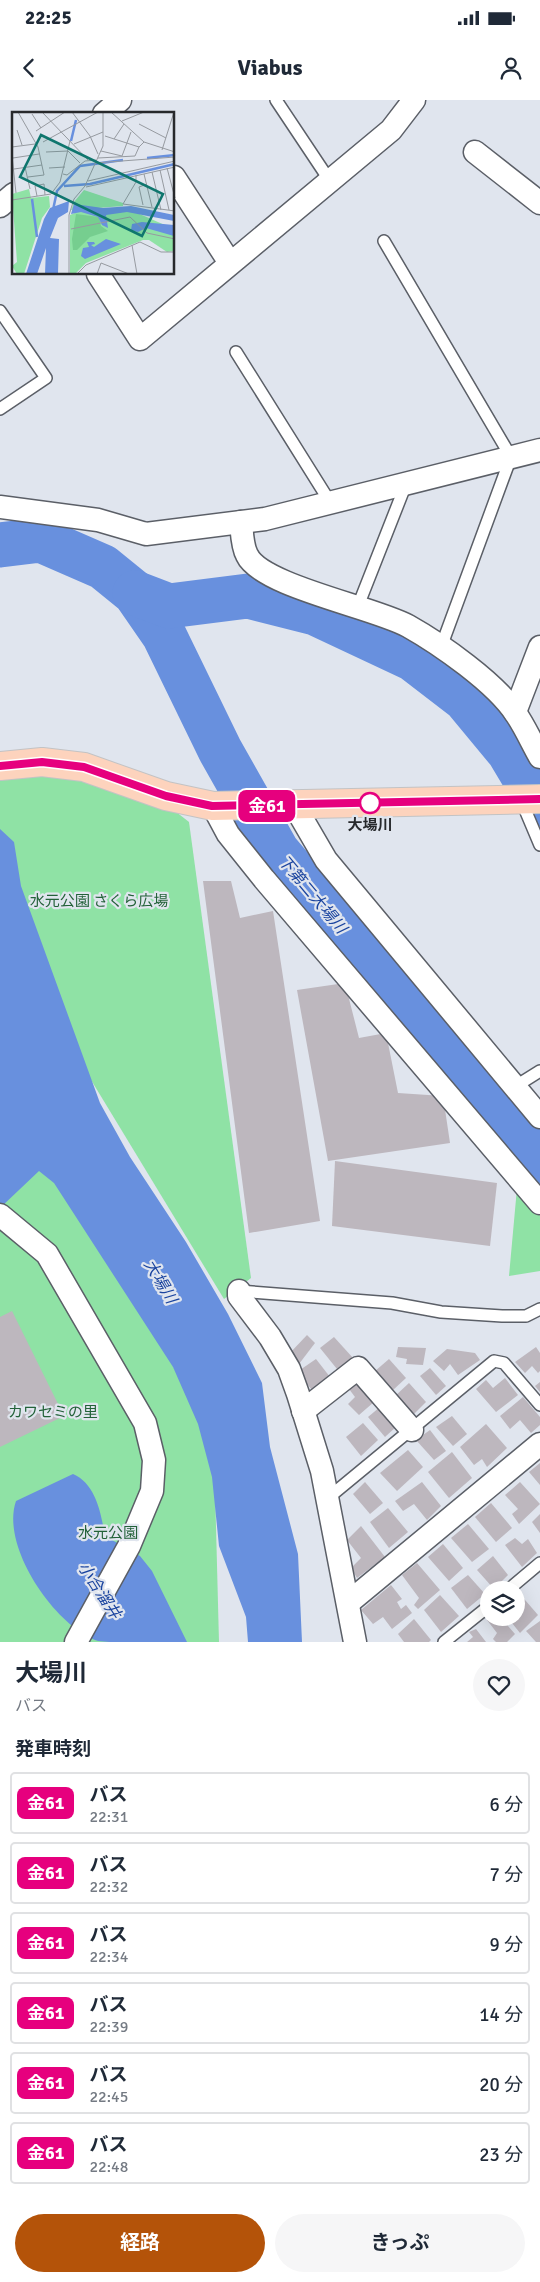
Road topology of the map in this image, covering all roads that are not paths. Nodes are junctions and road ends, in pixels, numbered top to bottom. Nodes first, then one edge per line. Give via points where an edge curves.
1 (120, 100) edge
2 (124, 100) edge
3 (276, 100) edge
4 (414, 100) edge
5 (106, 112) edge
6 (132, 112) edge
7 (475, 152) dead end
8 (175, 179) edge
9 (330, 181) junction
10 (12, 196) edge
11 (540, 203) edge
12 (0, 206) edge
13 (384, 241) dead end
14 (230, 263) junction
15 (99, 275) edge
16 (0, 311) edge
17 (236, 352) dead end
18 (0, 409) edge
19 (540, 450) edge
20 (511, 457) junction
21 (406, 484) junction
22 (330, 502) junction
23 (0, 507) edge
24 (241, 522) junction
25 (358, 606) junction
26 (441, 647) junction
27 (540, 647) edge
28 (515, 712) junction
29 (540, 757) edge
30 (0, 766) edge
31 (530, 799) edge
32 (292, 805) junction
33 (224, 807) junction
34 (540, 845) edge
35 (540, 1071) edge
36 (516, 1086) junction
37 (540, 1116) edge
38 (540, 1204) edge
39 (5, 1219) edge
40 (239, 1291) joint
41 (540, 1309) edge
42 (540, 1405) edge
43 (303, 1410) junction
44 (412, 1430) junction
45 (540, 1444) edge
46 (328, 1498) junction
47 (540, 1563) edge
48 (519, 1581) edge
49 (348, 1603) junction
50 (480, 1613) edge
51 (77, 1640) edge
52 (355, 1642) edge
53 (444, 1642) edge

1 - 5 street
2 - 6 street
3 - 9 lane
4 - 9 street via 391,130
7 - 11 street
8 - 14 street
9 - 14 street
10 - 12 street
13 - 20 lane
14 - 15 street via 140,339
16 - 18 lane via 46,378
17 - 22 lane
19 - 20 street
20 - 21 street
20 - 26 lane
21 - 22 street
21 - 25 lane
22 - 24 street via 265,520
23 - 24 street via 98,520 146,534
24 - 25 street via 247,556 261,571 287,584
25 - 26 street via 406,625
26 - 28 street via 483,679
27 - 28 street
28 - 29 street
30 - 33 main road via 42,762 84,767 166,796
31 - 32 main road
31 - 34 lane
32 - 33 main road
32 - 36 street via 326,860
33 - 38 street via 228,834
35 - 36 lane
36 - 37 street
39 - 51 street via 47,1254 145,1423 154,1460 152,1491 129,1546
40 - 41 lane via 392,1303 441,1312 502,1316 526,1316
40 - 43 street via 239,1296 270,1337 288,1369
42 - 44 lane via 504,1363 494,1361
43 - 44 street via 358,1368
43 - 46 street
44 - 46 lane
45 - 49 street
46 - 49 street
47 - 48 lane
49 - 52 street
50 - 53 lane

